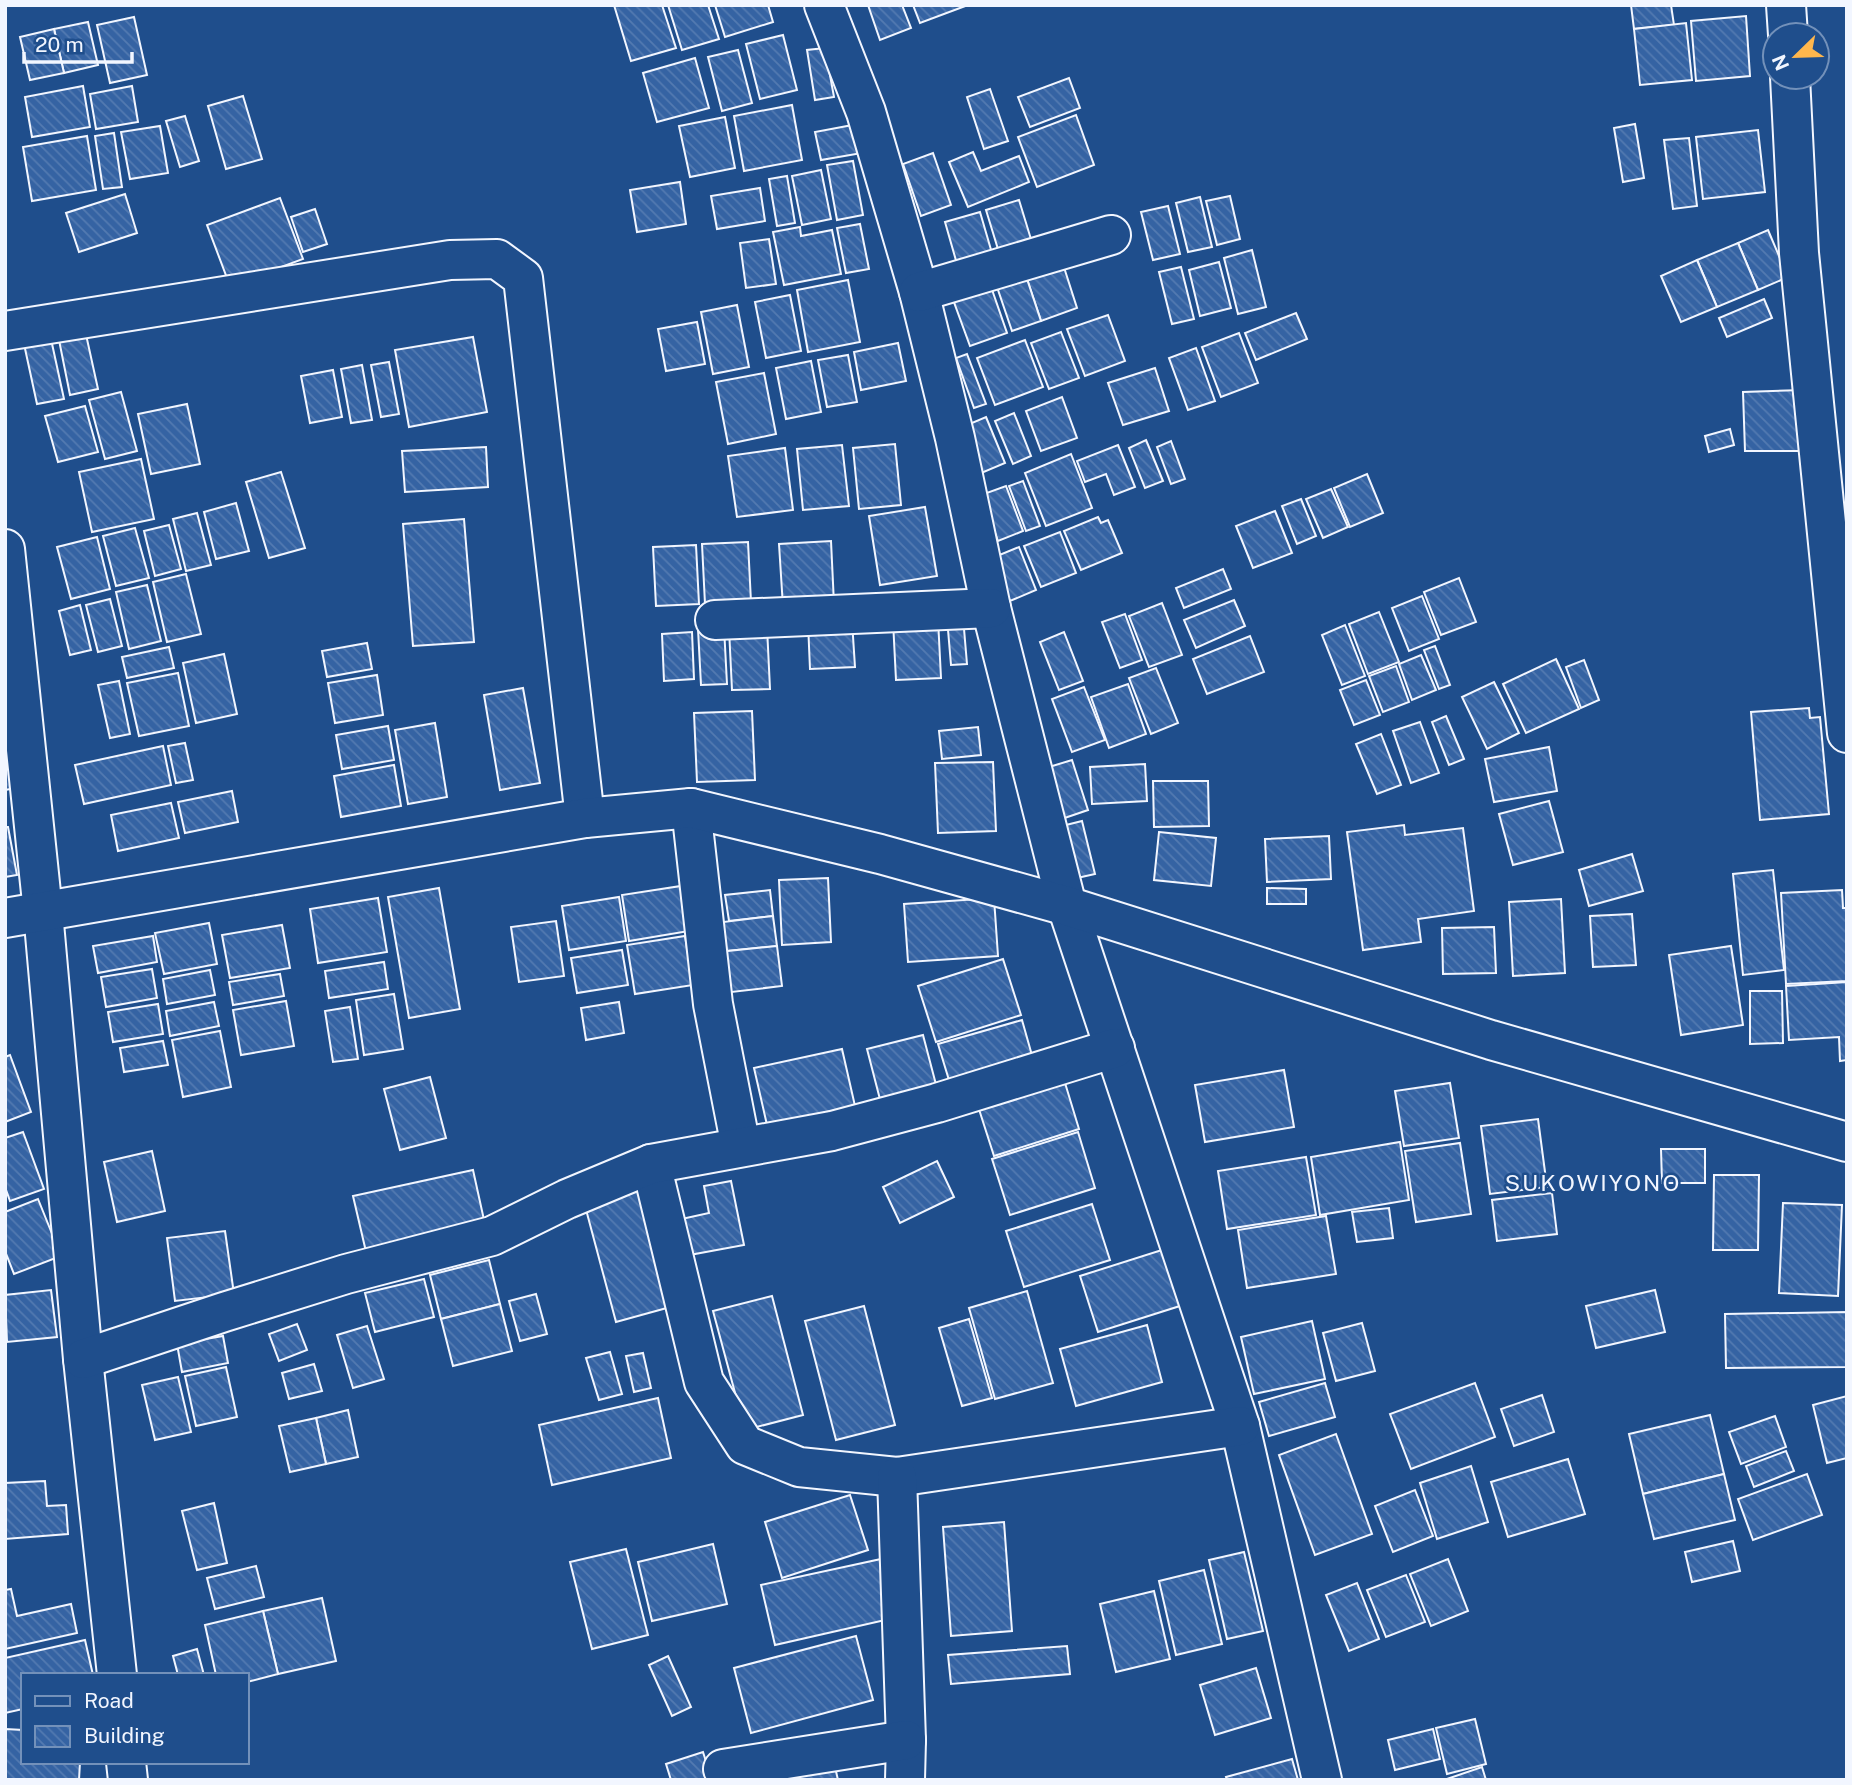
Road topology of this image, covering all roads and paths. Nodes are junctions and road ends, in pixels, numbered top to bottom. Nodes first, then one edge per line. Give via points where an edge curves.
1 (824, 5) edge
2 (1791, 91) edge
3 (1111, 235) dead end
4 (919, 292) junction
5 (5, 331) edge
6 (5, 549) edge
7 (992, 608) junction
8 (715, 620) dead end
9 (1847, 733) edge
10 (691, 808) junction
11 (585, 818) junction
12 (1068, 906) junction
13 (43, 912) junction
14 (5, 918) edge
15 (1115, 1048) junction
16 (1847, 1142) edge
17 (741, 1147) junction
18 (651, 1164) junction
19 (83, 1359) junction
20 (1240, 1426) junction
21 (897, 1477) junction
22 (117, 1673) edge
23 (906, 1740) junction
24 (723, 1769) dead end
25 (905, 1780) edge
26 (1322, 1780) edge

1 - 4 street via 866,112
2 - 9 street via 1799,253
3 - 4 street
4 - 7 street
5 - 11 street via 450,260 497,259 523,278
6 - 13 street
7 - 8 street
7 - 12 street
10 - 11 street
10 - 12 street
10 - 17 street via 713,1004
11 - 13 street
12 - 15 street
12 - 16 street via 1491,1040
13 - 14 street
13 - 19 street
15 - 17 street via 832,1131
15 - 20 street
17 - 18 street
18 - 19 street via 492,1236 334,1278
18 - 21 street via 704,1382 746,1445 799,1467
19 - 22 street
20 - 21 street
20 - 26 street
21 - 23 street
23 - 24 street
23 - 25 street

